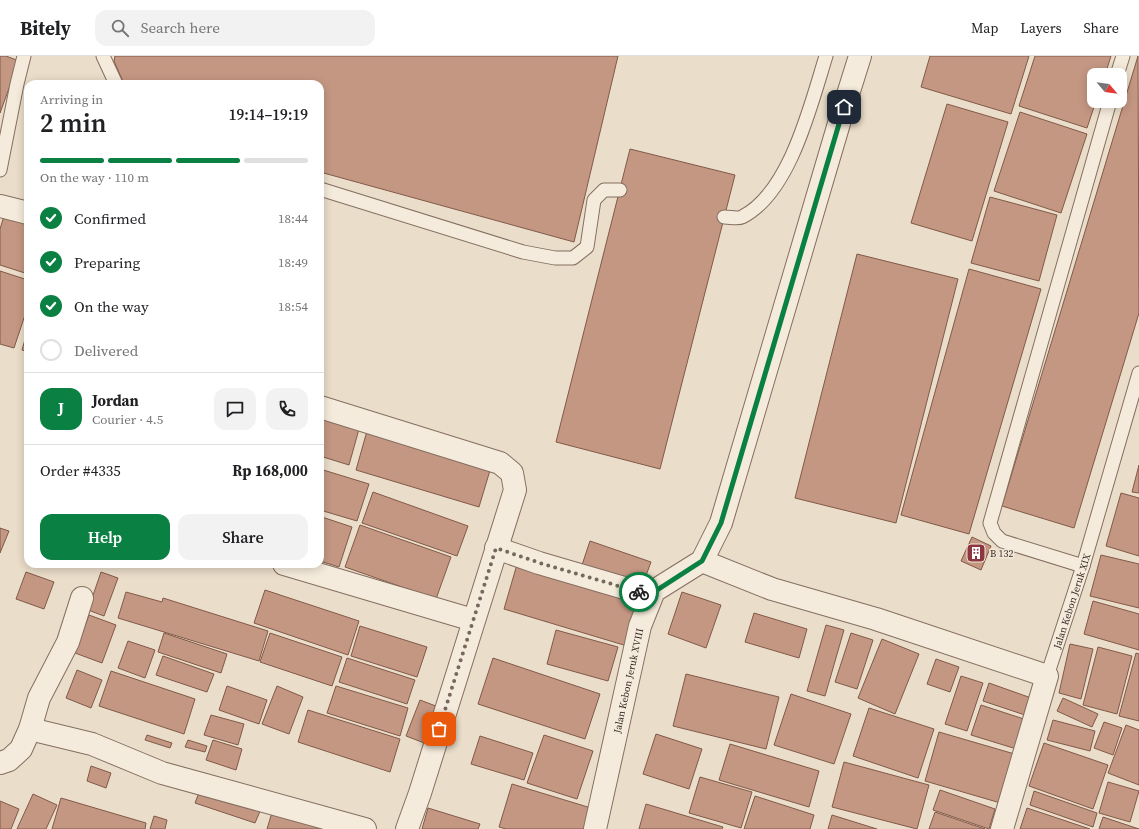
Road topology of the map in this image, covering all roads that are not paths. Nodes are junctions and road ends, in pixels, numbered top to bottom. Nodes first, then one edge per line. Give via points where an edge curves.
1 (24, 56) edge
2 (103, 56) edge
3 (826, 56) edge
4 (860, 56) edge
5 (1123, 56) edge
6 (1119, 68) edge
7 (114, 80) edge
8 (1108, 108) edge
9 (0, 170) edge
10 (324, 190) edge
11 (620, 190) dead end
12 (0, 206) edge
13 (24, 212) edge
14 (724, 217) dead end
15 (1139, 372) edge
16 (324, 408) edge
17 (496, 548) junction
18 (702, 561) junction
19 (1083, 566) junction
20 (298, 568) edge
21 (654, 592) junction
22 (82, 598) dead end
23 (473, 620) junction
24 (1047, 676) junction
25 (30, 729) junction
26 (0, 763) edge
27 (365, 829) edge
28 (407, 829) edge
29 (595, 829) edge
30 (1002, 829) edge

1 - 9 lane
2 - 7 lane
3 - 14 lane via 797,142 777,184 761,204 741,218
4 - 18 street via 721,523
5 - 6 lane
8 - 19 lane via 990,523 994,533 1002,541
10 - 11 lane via 523,252 555,258 573,258 587,247 594,200 604,190
12 - 13 street
15 - 19 lane, Jalan Kebon Jeruk XIX
16 - 17 street via 500,463 512,473 515,490
17 - 21 street via 638,592
17 - 23 street
18 - 21 street
18 - 24 street via 772,589 876,619
19 - 24 lane, Jalan Kebon Jeruk XIX
20 - 23 street
21 - 29 street, Jalan Kebon Jeruk XVIII via 640,626
22 - 25 street via 68,642 39,698
23 - 28 street
24 - 30 street, Jalan Kebon Jeruk XIX
25 - 26 street via 21,749 9,760
25 - 27 street via 92,744 162,774

